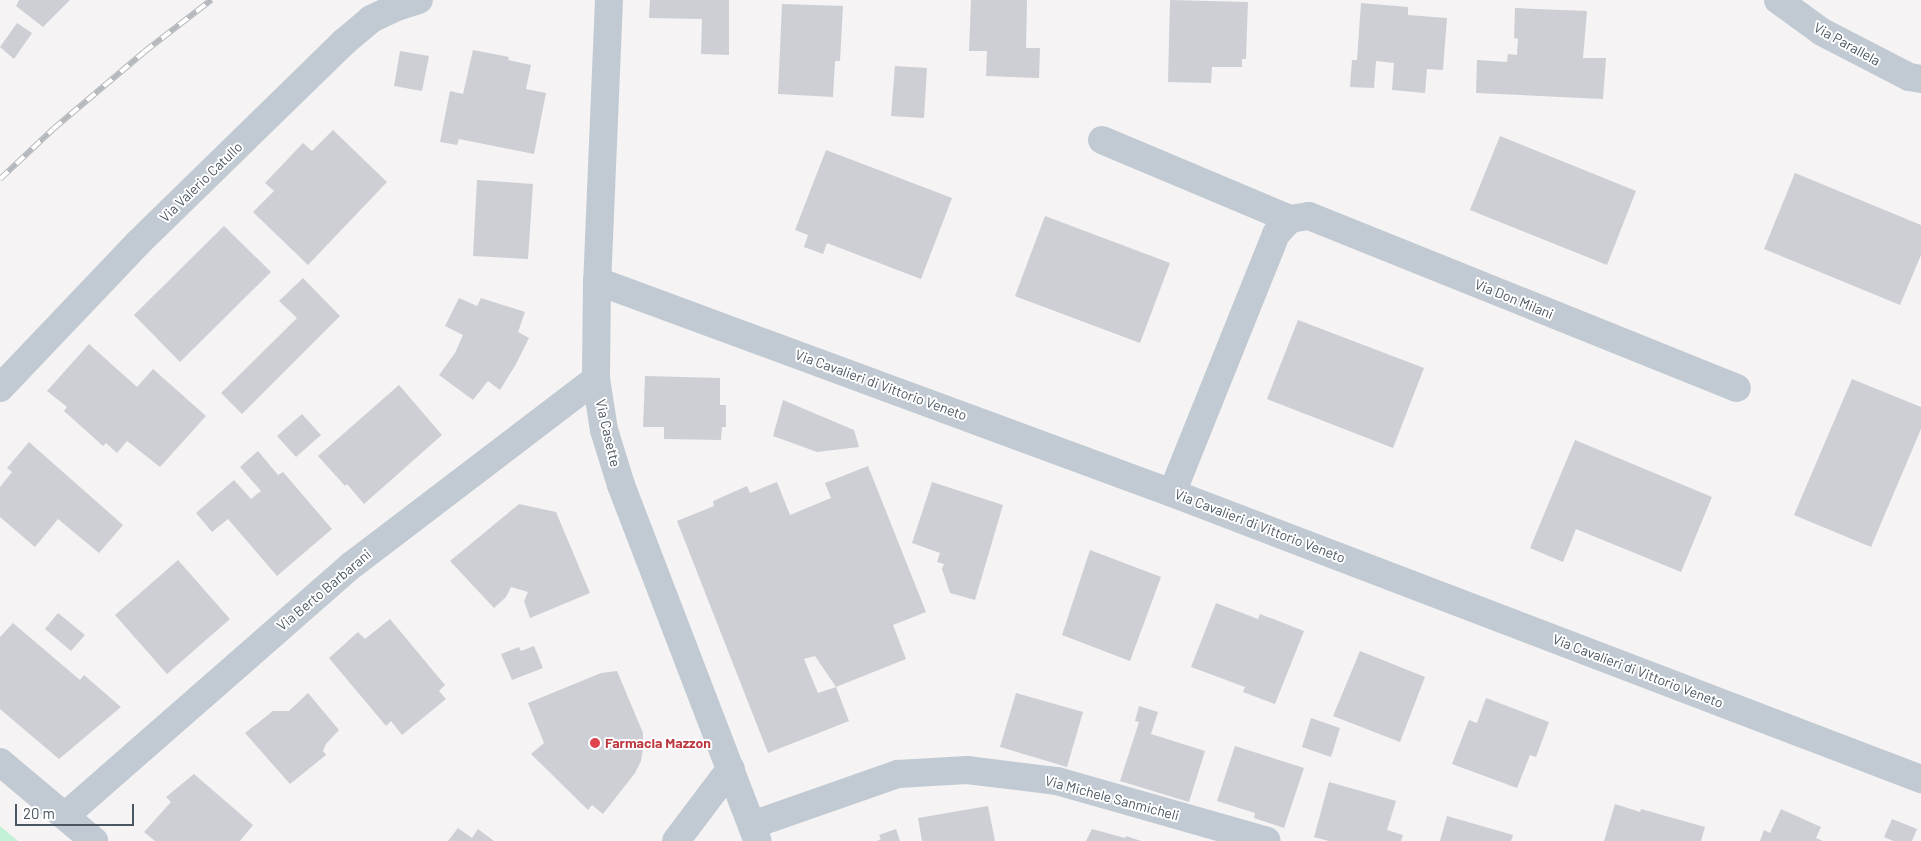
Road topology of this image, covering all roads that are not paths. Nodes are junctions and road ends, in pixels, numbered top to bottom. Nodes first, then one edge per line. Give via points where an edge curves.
1 (419, 0) edge
2 (609, 0) edge
3 (1778, 0) edge
4 (1921, 79) edge
5 (1102, 140) dead end
6 (1290, 218) junction
7 (597, 281) junction
8 (596, 379) junction
9 (0, 388) edge
10 (1737, 388) dead end
11 (1172, 493) junction
12 (0, 762) edge
13 (731, 768) junction
14 (1921, 779) edge
15 (65, 816) junction
16 (755, 833) edge
17 (94, 841) edge
18 (676, 841) edge
19 (1267, 841) edge

1 - 9 street, Via Valerio Catullo via 371,19 344,42 138,243
2 - 7 street, Via Casette
3 - 4 street, Via Parallela via 1822,32 1909,77
5 - 6 street, Via Don Milani
6 - 10 street, Via Don Milani via 1310,216
6 - 11 street via 1276,234
7 - 8 street, Via Casette
7 - 11 street, Via Cavalieri di Vittorio Veneto
8 - 13 street, Via Casette via 604,430 621,485
8 - 15 street, Via Berto Barbarani via 352,565
11 - 14 street, Via Cavalieri di Vittorio Veneto
12 - 15 street
13 - 16 street, Via Casette
13 - 18 street
15 - 17 street
16 - 19 street, Via Michele Sanmicheli via 898,774 967,770 1057,781

